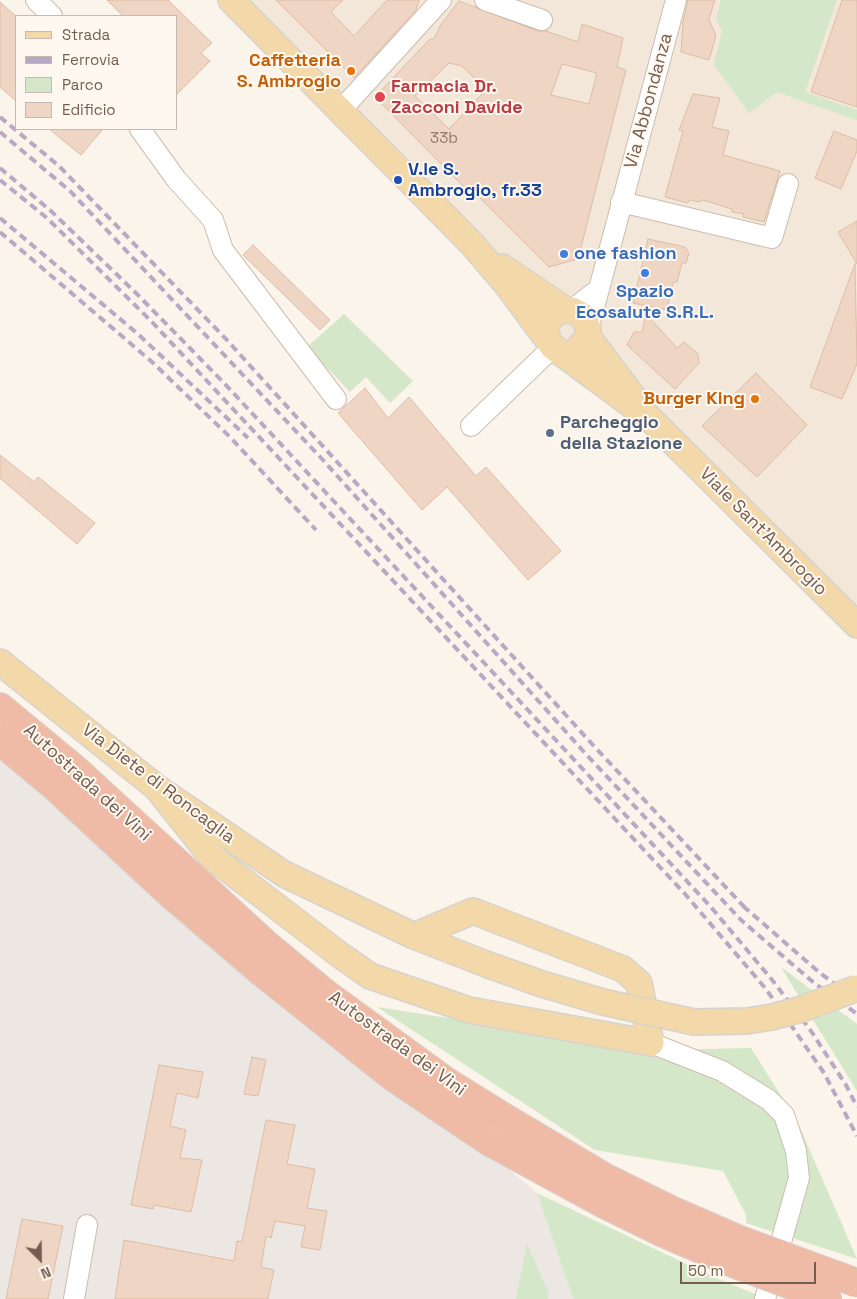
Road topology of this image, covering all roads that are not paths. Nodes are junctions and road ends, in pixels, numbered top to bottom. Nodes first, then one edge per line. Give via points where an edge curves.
1 (36, 0) edge
2 (232, 0) edge
3 (441, 0) edge
4 (485, 0) edge
5 (676, 0) edge
6 (51, 15) edge
7 (542, 20) dead end
8 (341, 110) junction
9 (141, 130) edge
10 (788, 184) dead end
11 (621, 202) junction
12 (472, 244) junction
13 (579, 321) junction
14 (554, 346) junction
15 (336, 399) dead end
16 (648, 417) junction
17 (472, 426) dead end
18 (857, 625) edge
19 (0, 662) edge
20 (0, 707) edge
21 (0, 741) edge
22 (156, 787) junction
23 (414, 936) junction
24 (857, 988) edge
25 (651, 1043) junction
26 (87, 1225) dead end
27 (857, 1283) edge
28 (74, 1299) edge
29 (765, 1299) edge
30 (828, 1299) edge

1 - 6 street
2 - 8 main road, Viale Sant'Ambrogio
3 - 8 street
4 - 7 street
5 - 11 street, Via Abbondanza
8 - 12 main road, Viale Sant'Ambrogio
9 - 15 street via 176,180 213,220 223,250
10 - 11 street via 772,238
11 - 13 street, Via Abbondanza via 599,289
12 - 13 main road, Viale Sant'Ambrogio
12 - 14 main road, Viale Sant'Ambrogio
13 - 14 main road via 580,348 574,351
13 - 14 main road via 554,314 546,325
13 - 16 main road, Viale Sant'Ambrogio
14 - 16 main road, Viale Sant'Ambrogio
14 - 17 street
16 - 18 main road, Viale Sant'Ambrogio
19 - 22 main road, Via Diete di Roncaglia
20 - 27 highway, Autostrada dei Vini, bridge via 74,769 267,945 333,999 446,1082 604,1177 671,1210 740,1240
21 - 30 highway, Autostrada dei Vini, bridge via 259,970 393,1077 454,1120 604,1204 663,1233
22 - 23 main road, Via Diete di Roncaglia via 284,874
22 - 25 main road via 212,857 370,976 469,1010
23 - 24 main road, Via Diete di Roncaglia, bridge via 542,984 694,1022 772,1017
23 - 25 main road via 473,911 622,969 639,983
25 - 29 street via 722,1071 769,1100 784,1115 796,1151 799,1178
26 - 28 street

